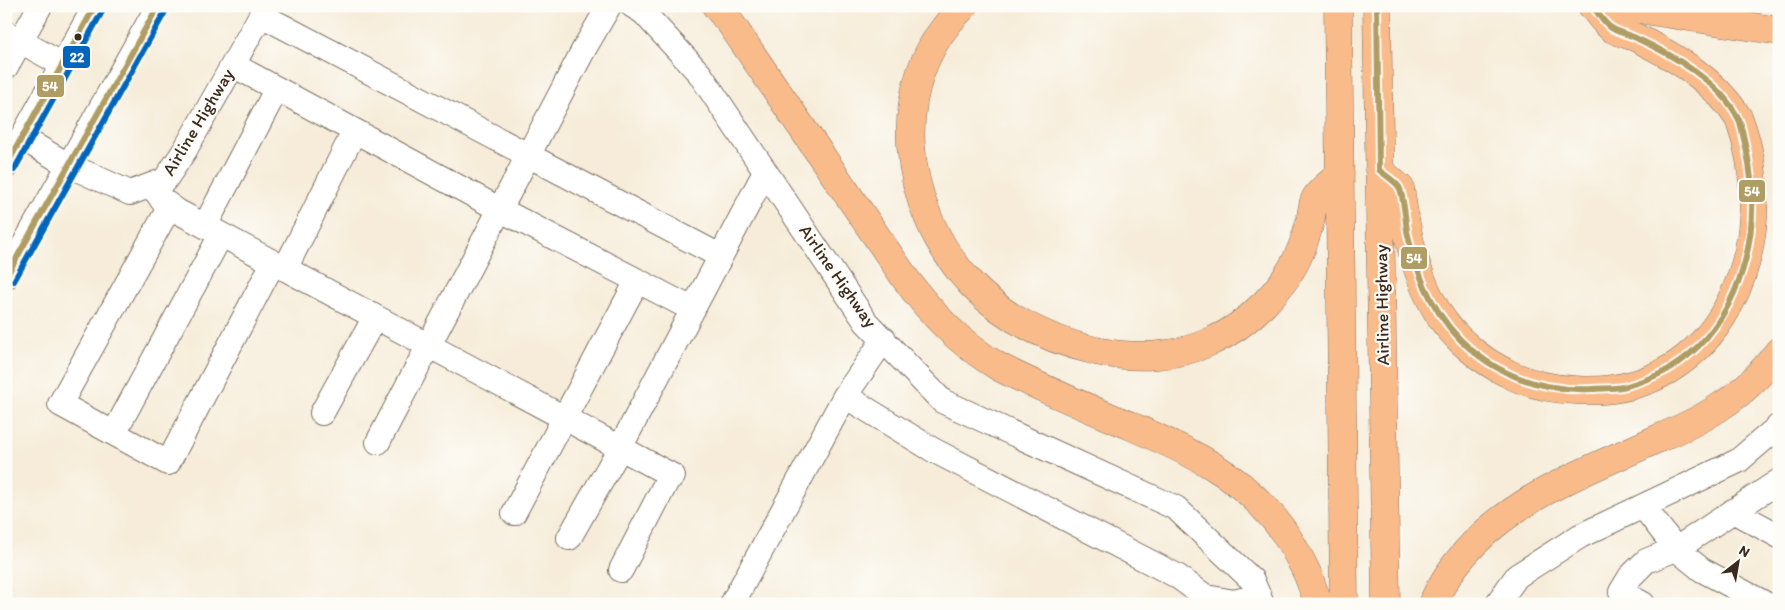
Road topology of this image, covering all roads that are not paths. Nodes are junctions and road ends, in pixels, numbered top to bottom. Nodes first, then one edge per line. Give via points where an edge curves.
1 (40, 6) edge
2 (95, 6) edge
3 (158, 6) edge
4 (609, 6) edge
5 (633, 6) edge
6 (716, 6) edge
7 (964, 6) edge
8 (1338, 6) edge
9 (1377, 6) edge
10 (1592, 6) edge
11 (1620, 6) edge
12 (264, 11) edge
13 (1779, 31) edge
14 (13, 37) edge
15 (62, 64) junction
16 (233, 66) junction
17 (6, 67) edge
18 (276, 90) junction
19 (354, 132) junction
20 (22, 138) junction
21 (528, 155) junction
22 (68, 165) junction
23 (6, 166) edge
24 (1379, 170) junction
25 (765, 172) junction
26 (1340, 174) junction
27 (152, 185) junction
28 (170, 206) junction
29 (499, 209) junction
30 (213, 230) junction
31 (720, 256) junction
32 (279, 266) junction
33 (6, 277) edge
34 (637, 281) junction
35 (692, 309) junction
36 (375, 317) junction
37 (884, 339) junction
38 (429, 346) junction
39 (1779, 351) edge
40 (845, 396) junction
41 (322, 413) dead end
42 (564, 418) junction
43 (1779, 426) edge
44 (114, 433) junction
45 (378, 442) dead end
46 (620, 448) junction
47 (1779, 481) edge
48 (1643, 506) junction
49 (1733, 511) junction
50 (514, 513) dead end
51 (1779, 536) edge
52 (569, 538) dead end
53 (1676, 549) junction
54 (621, 570) dead end
55 (1261, 600) edge
56 (732, 604) edge
57 (1320, 604) edge
58 (1344, 604) edge
59 (1386, 604) edge
60 (1432, 604) edge
61 (1497, 604) edge
62 (1643, 604) edge
63 (1766, 604) edge

1 - 14 street
2 - 15 street
3 - 22 street
4 - 21 street
5 - 25 street, Airline Highway via 643,12 700,74
6 - 57 main road via 905,278 939,321 959,340 999,367 1200,457 1224,473 1276,521 1306,569
7 - 26 main road via 940,34 918,80 910,122 913,171 920,198 951,258 991,302 1033,330 1059,341 1112,354 1172,354 1213,341 1259,309 1276,290 1299,254 1316,196
8 - 26 main road
9 - 24 main road, Airline Highway
10 - 24 main road via 1612,28 1677,59 1709,84 1739,119 1758,160 1766,212 1765,234 1753,280 1728,322 1694,356 1647,381 1589,392 1540,385 1497,368 1458,338 1439,314 1418,269 1407,234 1400,188
11 - 13 main road
12 - 16 street, Airline Highway
12 - 21 street
14 - 15 street
14 - 17 street
15 - 20 street
16 - 18 street
16 - 27 street, Airline Highway via 170,173 165,180
18 - 19 street
18 - 30 street
19 - 29 street
19 - 32 street
20 - 22 street, Airline Highway
20 - 23 street
21 - 29 street
21 - 31 street
22 - 27 street, Airline Highway via 130,193
22 - 33 street
24 - 59 main road, Airline Highway
25 - 31 street
25 - 37 street, Airline Highway via 866,322
26 - 58 main road
27 - 28 street
28 - 30 street
28 - 44 street via 60,404
29 - 34 street
29 - 38 street
30 - 32 street
30 - 44 street
31 - 35 street
32 - 36 street
32 - 44 street via 168,462
34 - 35 street
34 - 42 street
35 - 46 street
36 - 38 street
36 - 41 street
37 - 40 street
37 - 55 street, Airline Highway via 942,401 1176,508 1252,580
38 - 42 street
38 - 45 street
39 - 60 main road via 1739,394 1710,413 1549,488 1509,512 1466,551
40 - 55 street via 934,450 1177,576 1206,597 1234,602
40 - 56 street
42 - 46 street
42 - 50 street
43 - 48 street via 1738,461
46 - 52 street
46 - 54 street via 671,475
47 - 49 street
48 - 53 street
48 - 61 street via 1580,536 1517,576
49 - 51 street
49 - 53 street
53 - 62 street via 1646,561 1621,592
53 - 63 street via 1702,570

